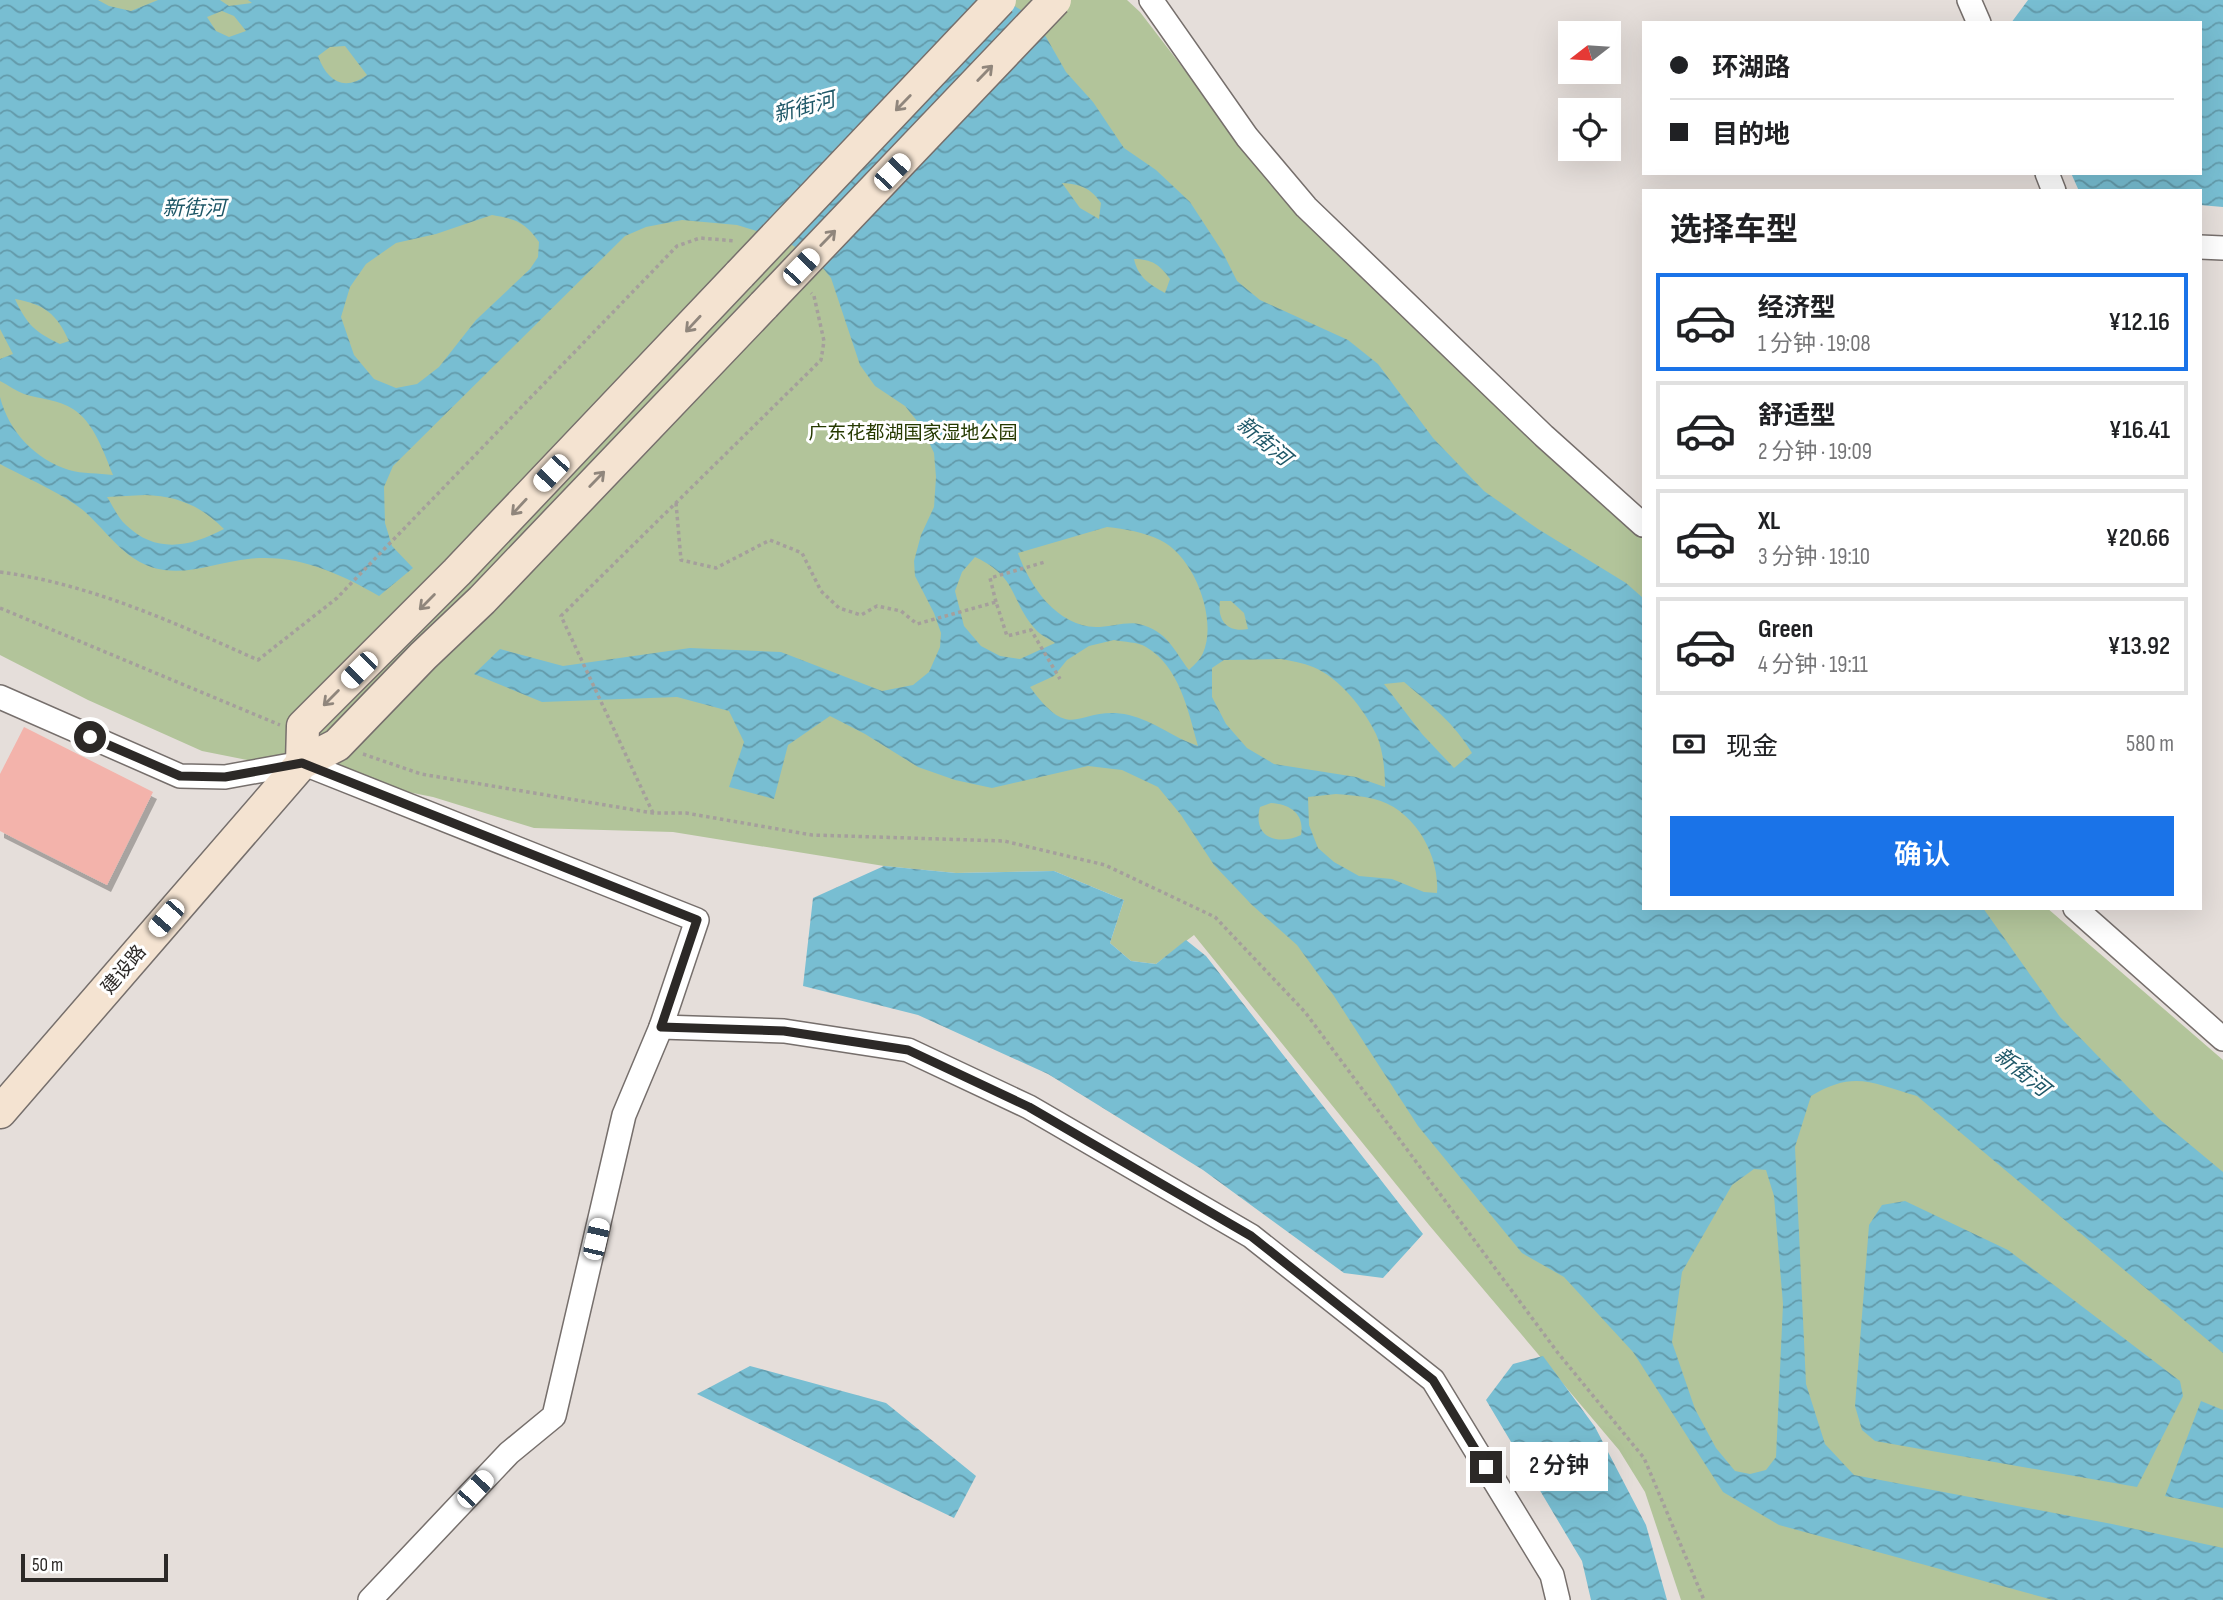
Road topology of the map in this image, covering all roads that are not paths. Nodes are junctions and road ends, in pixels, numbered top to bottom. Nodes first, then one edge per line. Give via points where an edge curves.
1 (1000, 0) edge
2 (1055, 0) edge
3 (1151, 0) edge
4 (1969, 0) edge
5 (1978, 21) edge
6 (2202, 247) edge
7 (2223, 248) edge
8 (1642, 524) edge
9 (0, 697) edge
10 (302, 763) junction
11 (2076, 910) edge
12 (661, 1027) junction
13 (2223, 1039) edge
14 (0, 1112) edge
15 (370, 1600) edge
16 (1558, 1600) edge

1 -> 10 main road, bridge via 457,572 303,726
10 -> 2 main road, bridge via 335,747 482,600
3 - 8 street via 1247,137 1306,207
4 - 5 street
6 - 7 street
9 - 10 street via 180,776 225,777
10 - 12 street via 697,920
10 - 14 main road, 建设路
11 - 13 street
12 - 15 street via 624,1115 554,1416 509,1453
12 - 16 street via 784,1031 908,1050 1029,1107 1251,1236 1433,1380 1552,1575

